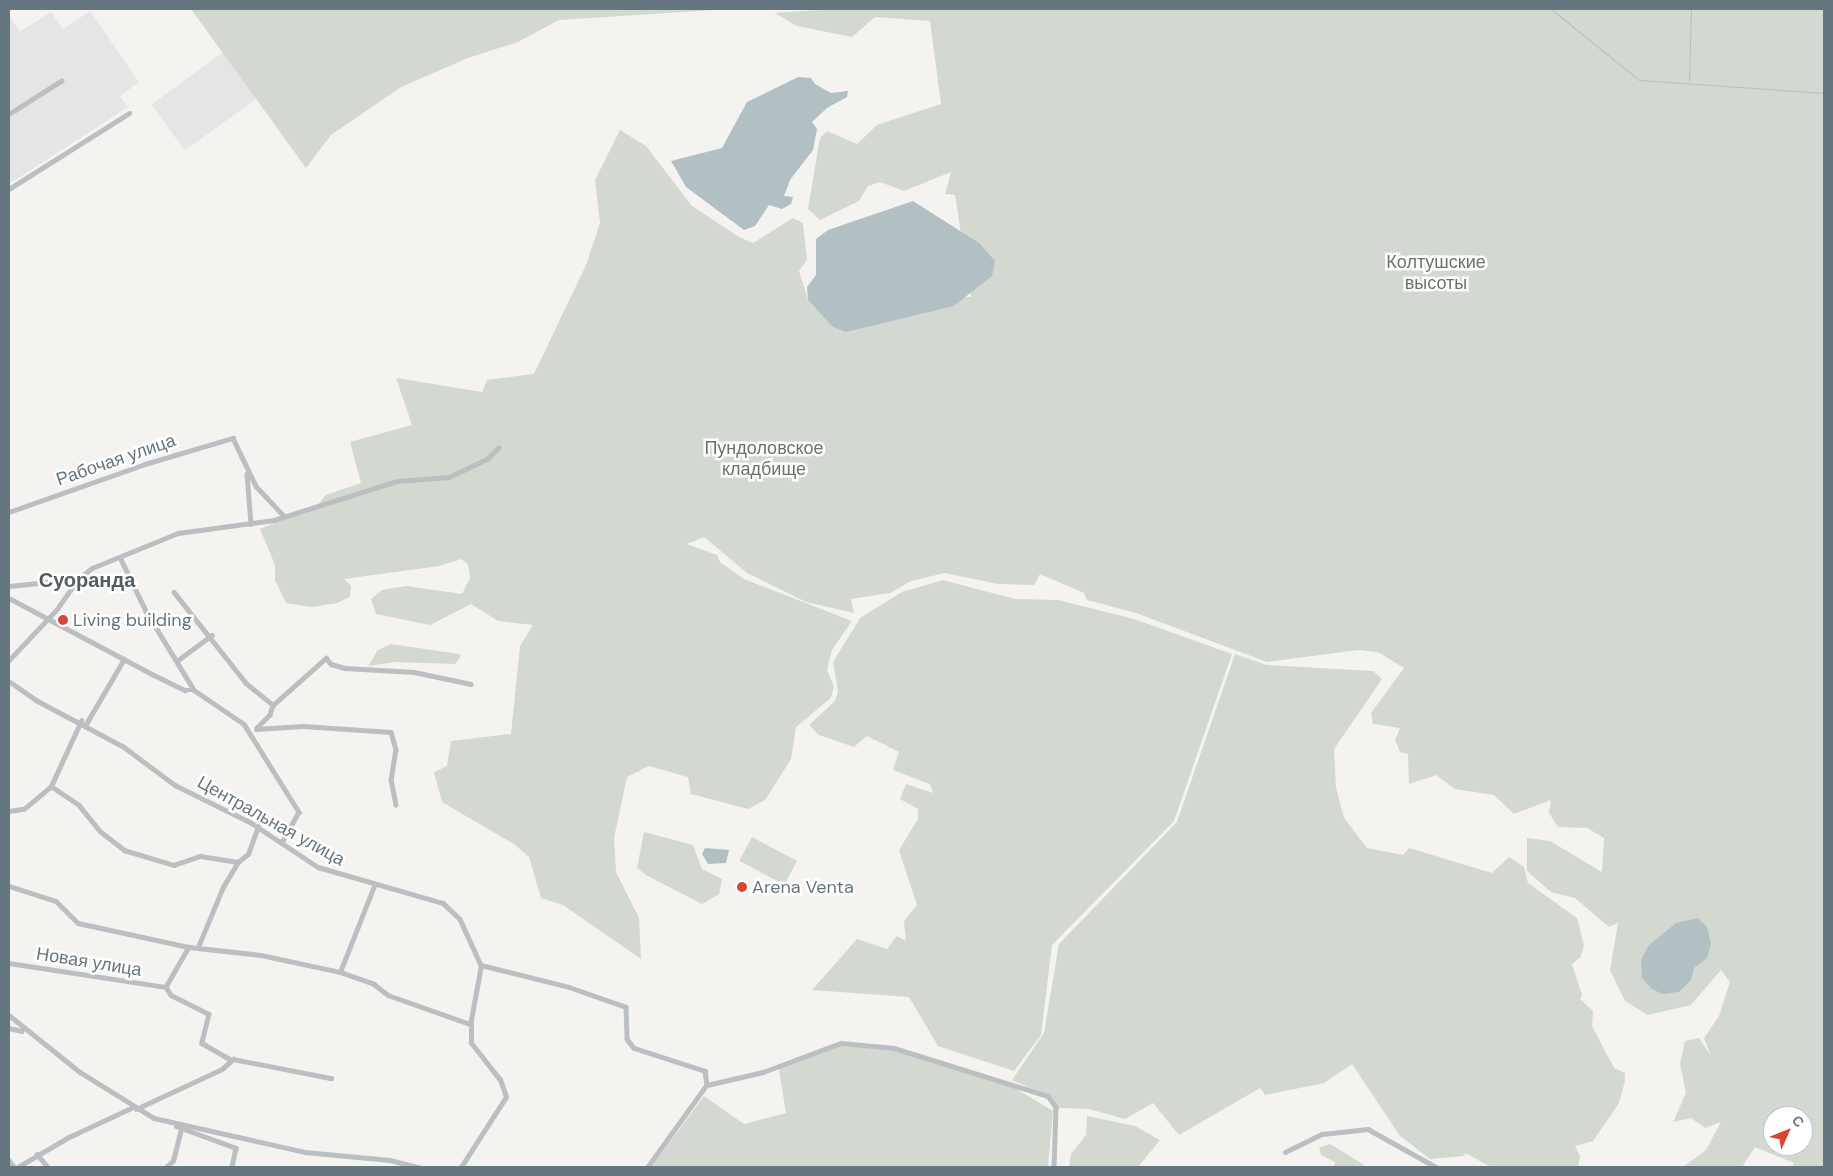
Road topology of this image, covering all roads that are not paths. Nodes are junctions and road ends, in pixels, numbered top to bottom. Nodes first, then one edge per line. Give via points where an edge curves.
1 (61, 81) dead end
2 (129, 113) dead end
3 (9, 114) edge
4 (9, 189) edge
5 (498, 448) dead end
6 (247, 471) junction
7 (9, 512) edge
8 (284, 516) junction
9 (251, 524) junction
10 (120, 557) junction
11 (78, 579) junction
12 (9, 586) edge
13 (174, 592) dead end
14 (9, 598) edge
15 (47, 621) junction
16 (212, 635) junction
17 (124, 659) junction
18 (9, 660) edge
19 (178, 660) junction
20 (9, 681) edge
21 (471, 684) dead end
22 (194, 690) junction
23 (273, 705) junction
24 (81, 721) junction
25 (86, 724) junction
26 (254, 729) junction
27 (52, 786) junction
28 (396, 805) dead end
29 (9, 811) edge
30 (258, 827) junction
31 (282, 843) junction
32 (238, 862) junction
33 (9, 886) edge
34 (374, 886) junction
35 (189, 947) junction
36 (198, 947) junction
37 (9, 963) edge
38 (481, 965) junction
39 (340, 972) junction
40 (166, 987) junction
41 (9, 1015) edge
42 (470, 1024) junction
43 (9, 1028) edge
44 (24, 1031) junction
45 (232, 1060) junction
46 (331, 1078) dead end
47 (707, 1085) junction
48 (134, 1108) junction
49 (175, 1125) junction
50 (181, 1129) junction
51 (1285, 1152) dead end
52 (37, 1154) junction
53 (9, 1160) edge
54 (14, 1167) edge
55 (18, 1167) edge
56 (48, 1167) edge
57 (166, 1167) edge
58 (232, 1167) edge
59 (419, 1167) edge
60 (461, 1167) edge
61 (648, 1167) edge
62 (1054, 1167) edge
63 (1436, 1167) edge

1 - 3 street
2 - 4 street
5 - 8 street via 487,459 449,478 376,486
6 - 7 street, Рабочая улица via 233,438 145,464
6 - 8 street
6 - 9 street
8 - 9 street
9 - 10 street via 178,533
10 - 11 street via 92,568
10 - 19 street via 146,611
11 - 12 street
11 - 15 street
13 - 16 street
14 - 15 street
15 - 17 street
15 - 18 street
16 - 19 street
16 - 23 street via 246,683
17 - 22 street via 185,690
17 - 25 street
19 - 22 street
20 - 24 street, Центральная улица via 36,700
21 - 23 street via 414,672 345,668 331,664 326,658
22 - 26 street
23 - 26 street via 270,715
24 - 25 street, Центральная улица
24 - 27 street
25 - 30 street, Центральная улица via 175,785
26 - 28 street via 303,726 391,732 396,749 391,779
26 - 31 street via 254,744 299,812
27 - 29 street via 24,809
27 - 32 street via 79,805 100,831 124,850 174,865 200,856
30 - 31 street, Центральная улица
30 - 32 street via 248,854
31 - 34 street, Центральная улица via 318,867
32 - 36 street via 223,887
33 - 35 street via 56,900 78,923
34 - 38 street, Центральная улица via 425,896 452,908
34 - 39 street
35 - 36 street
35 - 40 street
36 - 39 street via 261,955
37 - 40 street, Новая улица
38 - 42 street
38 - 47 street via 569,987 626,1007 627,1039 634,1048 705,1071
39 - 42 street via 374,984 388,995
40 - 45 street via 171,995 210,1014 202,1044
41 - 44 street
42 - 60 street via 471,1043 500,1080 506,1097
43 - 44 street
44 - 48 street
45 - 46 street via 284,1066
45 - 48 street via 222,1069
47 - 61 street
47 - 62 street via 764,1072 841,1043 894,1048 1048,1096 1056,1107
48 - 49 street
48 - 52 street
49 - 50 street
49 - 59 street via 231,1133 305,1152 390,1160
50 - 57 street via 173,1160
50 - 58 street via 236,1148
51 - 63 street via 1322,1134 1368,1129
52 - 55 street
52 - 56 street
53 - 54 street

